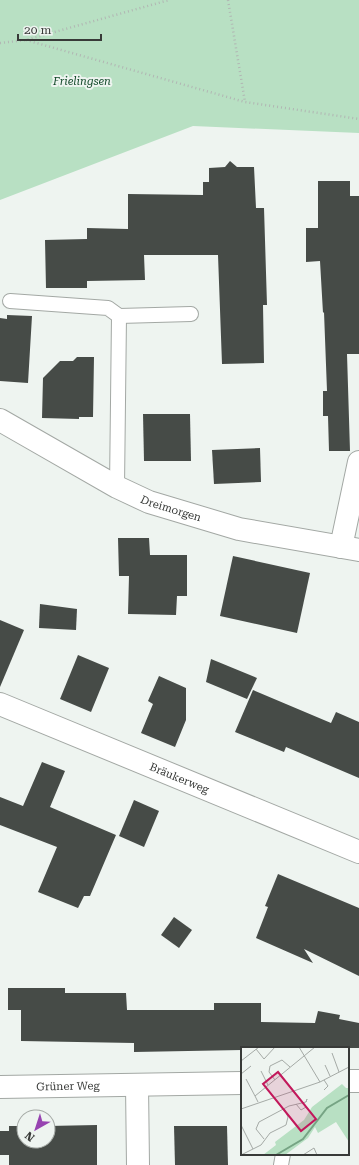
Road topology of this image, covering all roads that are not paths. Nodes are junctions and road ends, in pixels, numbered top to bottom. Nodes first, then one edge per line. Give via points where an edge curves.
1 (10, 301) dead end
2 (191, 314) dead end
3 (119, 316) junction
4 (0, 420) edge
5 (359, 462) edge
6 (117, 487) junction
7 (350, 549) edge
8 (0, 704) edge
9 (359, 852) edge
10 (241, 1083) edge
11 (137, 1085) junction
12 (0, 1087) edge
13 (283, 1155) edge
14 (138, 1165) edge
15 (281, 1165) edge

1 - 3 lane via 108,308
2 - 3 lane
3 - 6 lane
4 - 6 street, Dreimorgen
5 - 7 street
6 - 7 street, Dreimorgen via 149,502 239,529
8 - 9 street, Bräukerweg
10 - 11 street, Grüner Weg
11 - 12 street, Grüner Weg
11 - 14 street
13 - 15 lane

